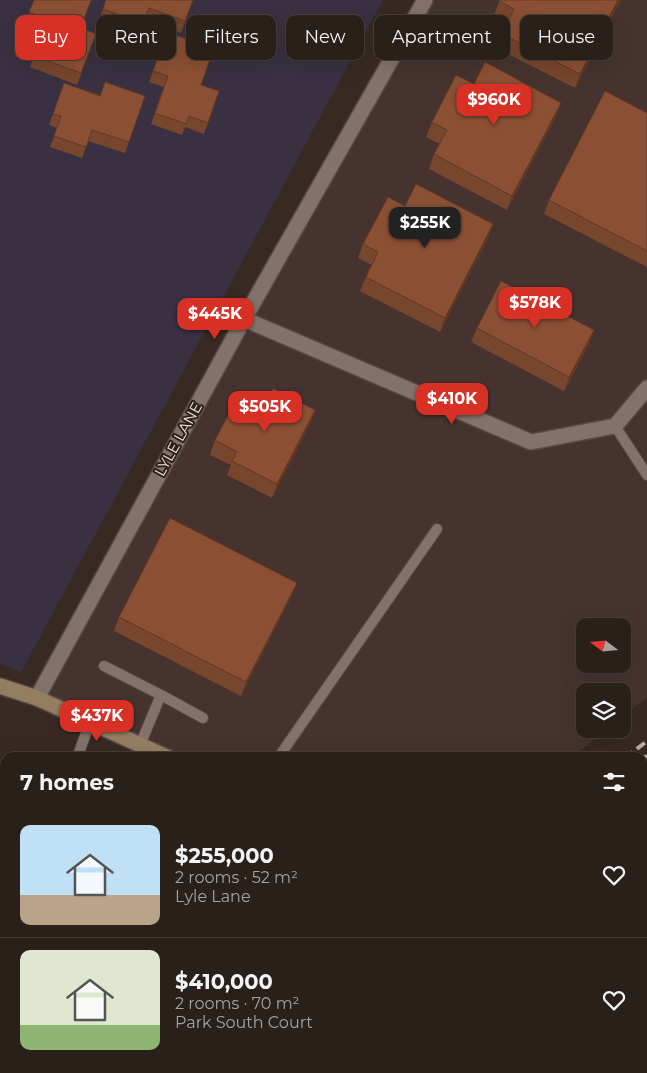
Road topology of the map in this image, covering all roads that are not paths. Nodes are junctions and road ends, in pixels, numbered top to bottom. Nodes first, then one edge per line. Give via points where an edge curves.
1 (425, 0) edge
2 (244, 319) junction
3 (647, 388) edge
4 (615, 426) junction
5 (647, 475) edge
6 (437, 529) dead end
7 (104, 666) dead end
8 (0, 686) edge
9 (161, 695) junction
10 (37, 698) junction
11 (203, 718) dead end
12 (90, 722) junction
13 (140, 745) junction
14 (78, 752) edge
15 (156, 752) edge
16 (282, 752) edge

1 - 2 street, LYLE LANE
2 - 4 street via 532,442
2 - 10 street, LYLE LANE
3 - 4 street
4 - 5 lane
6 - 16 lane
7 - 9 lane
8 - 10 main road
9 - 11 lane
9 - 13 lane
10 - 12 main road
12 - 13 main road
12 - 14 lane
13 - 15 main road

